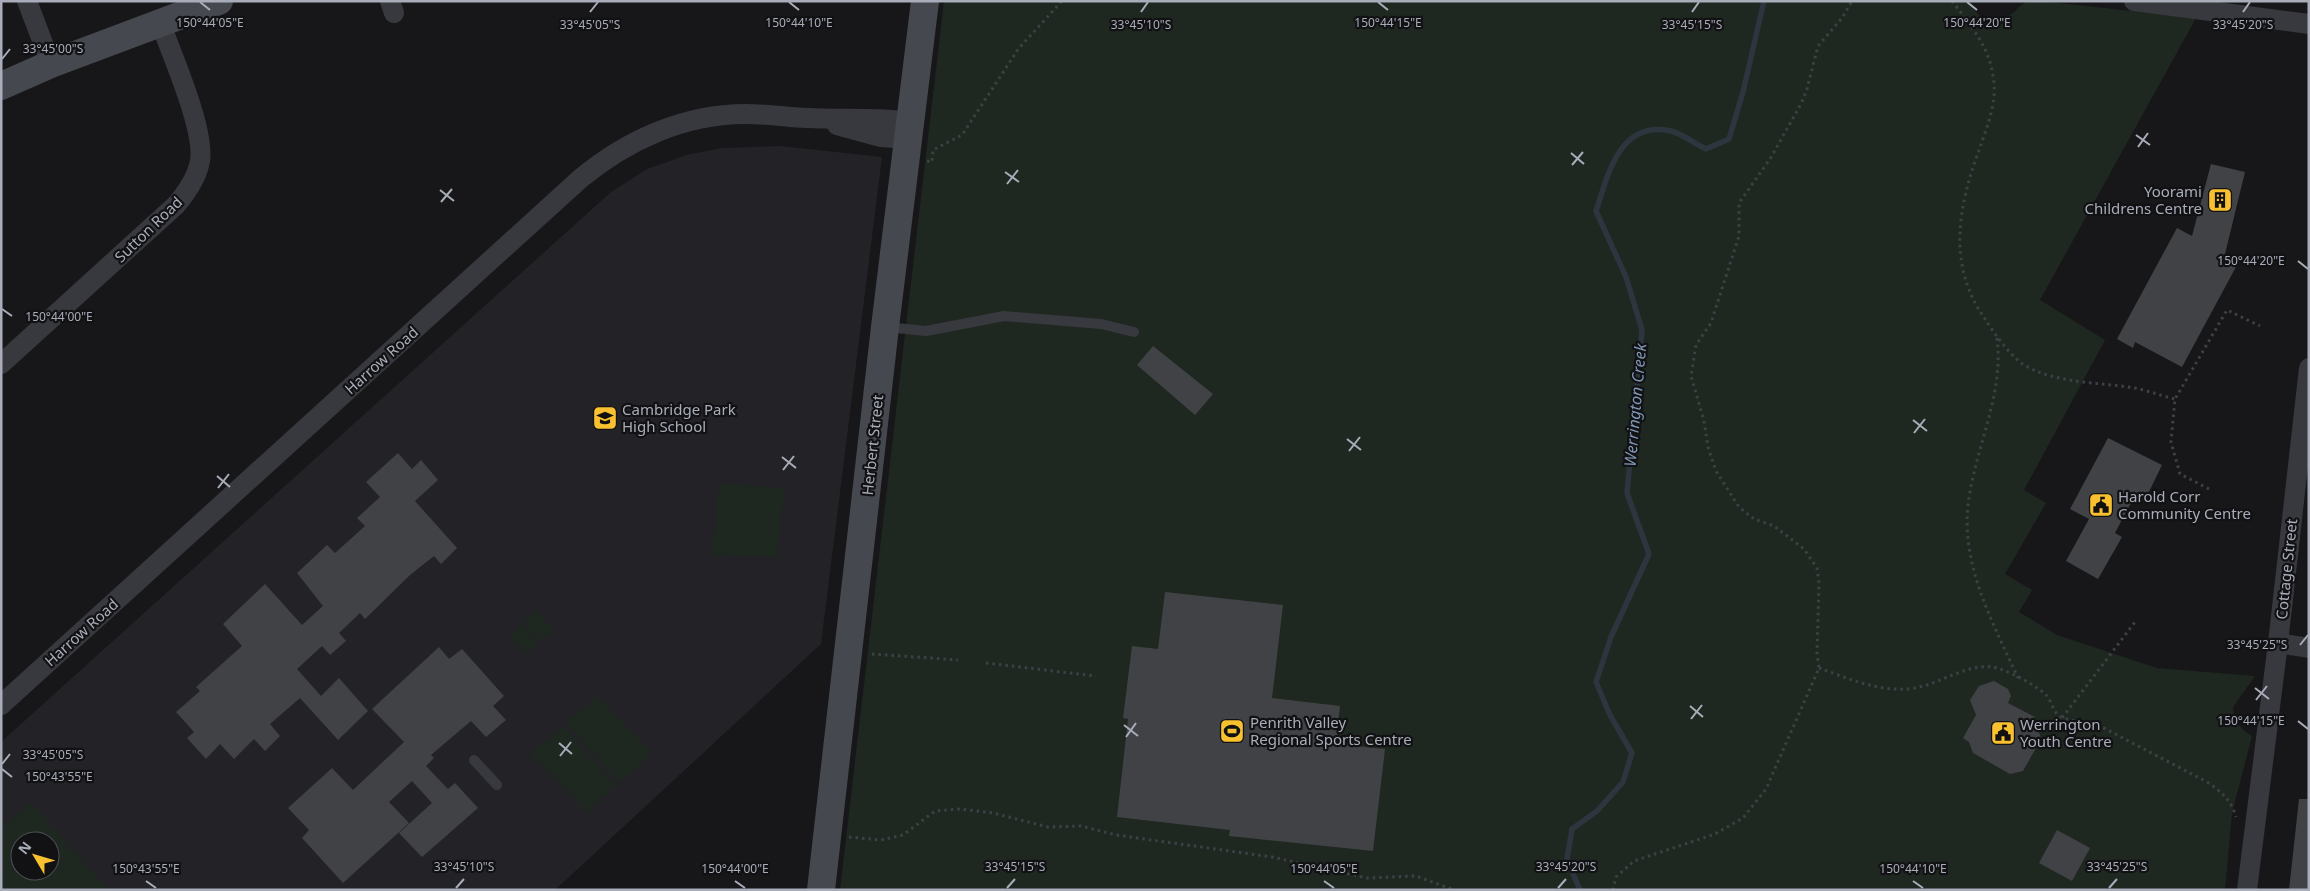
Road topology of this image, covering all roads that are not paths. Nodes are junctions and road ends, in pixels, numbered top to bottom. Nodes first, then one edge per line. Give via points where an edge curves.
1 (27, 1) edge
2 (219, 1) edge
3 (925, 1) edge
4 (2134, 1) edge
5 (161, 24) junction
6 (2309, 24) edge
7 (51, 64) junction
8 (1, 86) edge
9 (908, 139) junction
10 (885, 327) junction
11 (1134, 332) dead end
12 (1, 364) edge
13 (2309, 368) edge
14 (2278, 643) junction
15 (2309, 648) edge
16 (1, 705) edge
17 (474, 760) dead end
18 (497, 785) dead end
19 (821, 890) edge
20 (2246, 890) edge

1 - 7 street
2 - 5 street
3 - 9 street, Herbert Street
4 - 6 street
5 - 7 street
5 - 12 street, Sutton Road via 198,128 201,148 196,173 176,205
7 - 8 street
9 - 10 street, Herbert Street
9 - 16 street, Harrow Road via 881,137 808,118 746,114 695,119 644,137 598,164
10 - 11 lane via 926,331 1004,316 1101,324
10 - 19 street, Herbert Street
13 - 14 street, Cottage Street
14 - 15 street
14 - 20 street, Cottage Street
17 - 18 lane

